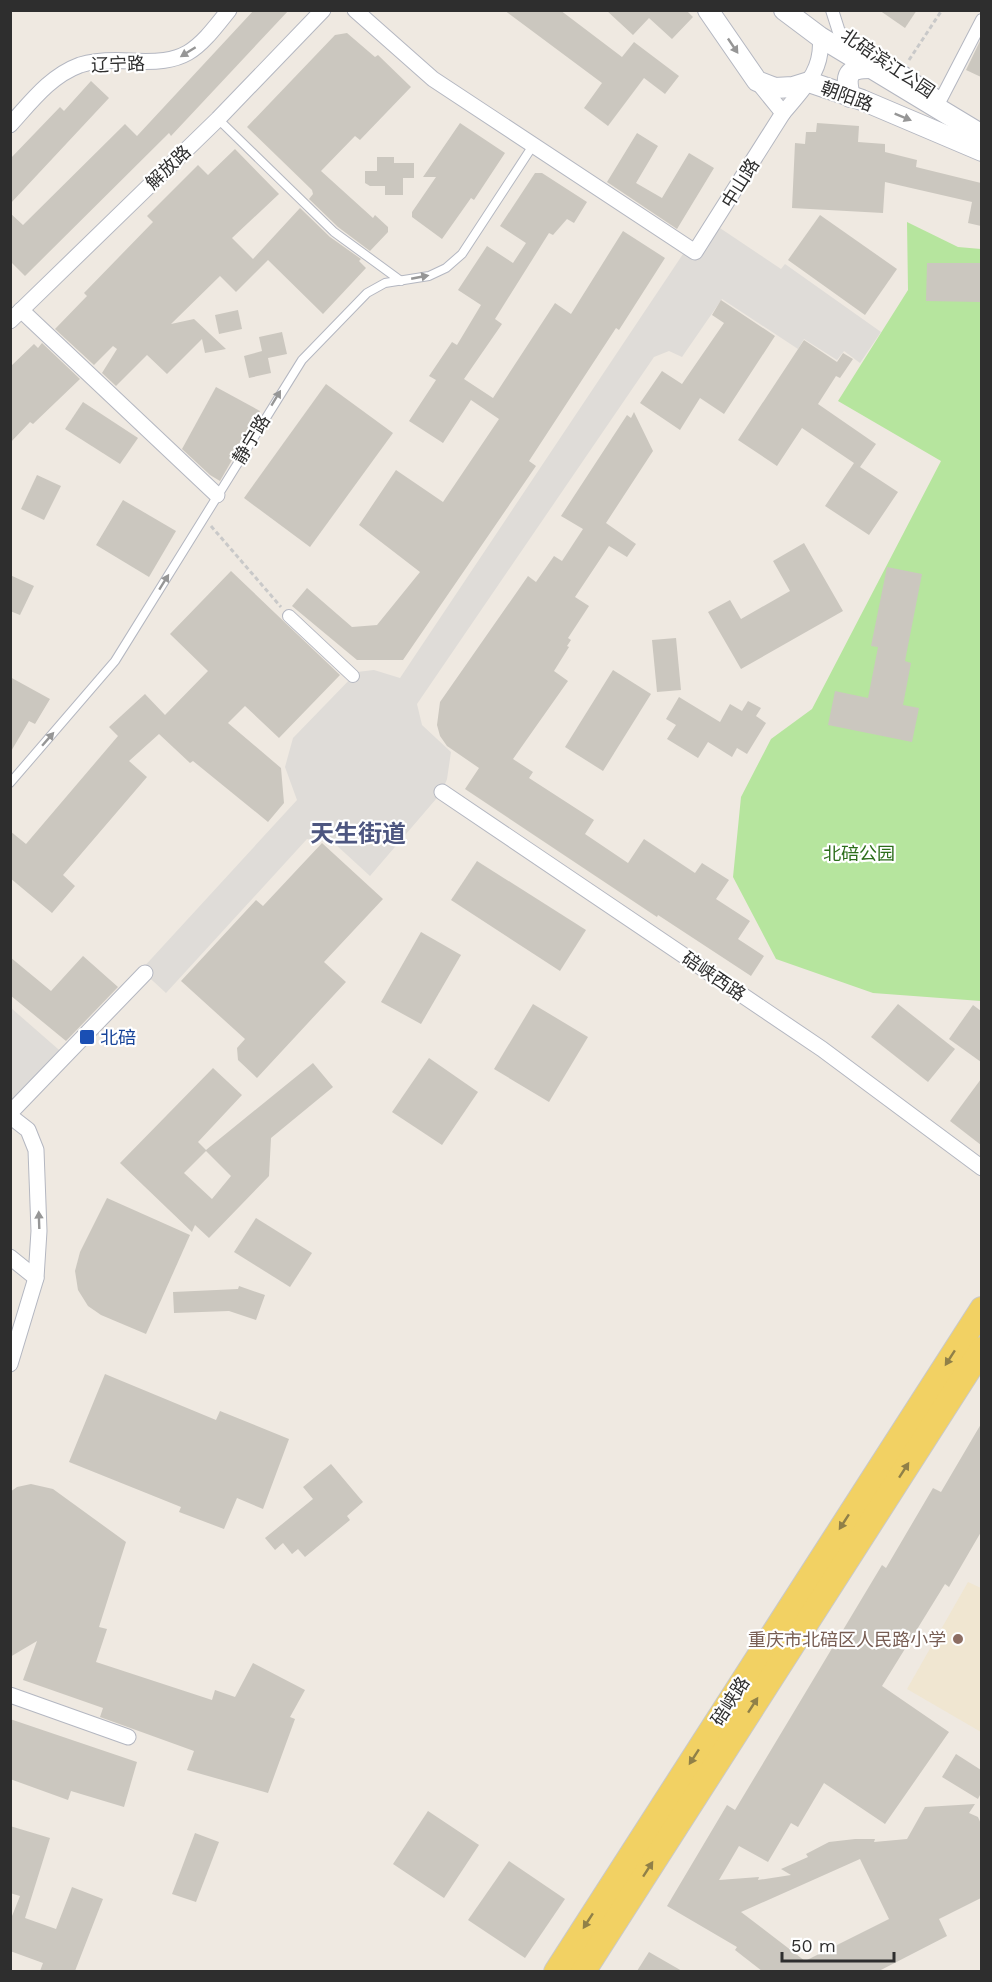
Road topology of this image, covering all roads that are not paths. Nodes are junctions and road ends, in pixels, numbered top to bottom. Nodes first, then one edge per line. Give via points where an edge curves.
1 (229, 10) edge
2 (323, 10) edge
3 (355, 10) edge
4 (708, 10) edge
5 (832, 10) edge
6 (792, 13) edge
7 (981, 20) edge
8 (820, 37) junction
9 (870, 68) junction
10 (757, 81) junction
11 (809, 82) junction
12 (850, 97) junction
13 (783, 113) junction
14 (218, 119) junction
15 (10, 125) edge
16 (981, 135) edge
17 (532, 147) junction
18 (981, 150) edge
19 (401, 281) junction
20 (16, 316) edge
21 (217, 495) junction
22 (289, 616) road end
23 (353, 676) dead end
24 (10, 783) edge
25 (442, 792) dead end
26 (145, 973) dead end
27 (10, 1115) edge
28 (981, 1168) edge
29 (10, 1257) edge
30 (36, 1278) junction
31 (981, 1309) edge
32 (981, 1349) edge
33 (10, 1364) edge
34 (10, 1695) edge
35 (128, 1737) dead end
36 (556, 1971) edge
37 (583, 1971) edge

1 -> 15 street, 辽宁路 via 187,55 161,63 106,60 80,65 54,78
2 - 14 street, 解放路
3 - 17 street via 433,79
4 -> 10 street
5 - 7 street, 北碚滨江公园 via 838,32 902,70 941,99
6 - 8 street
8 - 9 street
8 - 11 street, 中山路 via 818,69
9 - 12 street via 856,68 849,73
9 - 16 street
10 - 11 street, 朝阳路 via 775,88
10 - 13 street
11 - 12 street, 朝阳路
11 - 13 street, 中山路
12 -> 18 street, 朝阳路
13 - 17 street, 中山路 via 695,252
14 - 19 lane via 334,232
14 - 20 street, 解放路
19 -> 17 lane, 静宁路 via 429,276 462,254
21 -> 19 lane, 静宁路 via 302,360 368,293 385,283
20 - 21 street
24 -> 21 lane, 静宁路 via 115,661
22 - 23 street
25 - 28 street, 碚峡西路 via 822,1048
26 - 27 street
30 -> 27 street via 36,1150 28,1130
29 - 30 street
30 - 33 street
31 -> 36 main road, 碚峡路
37 -> 32 main road, 碚峡路
34 - 35 street

